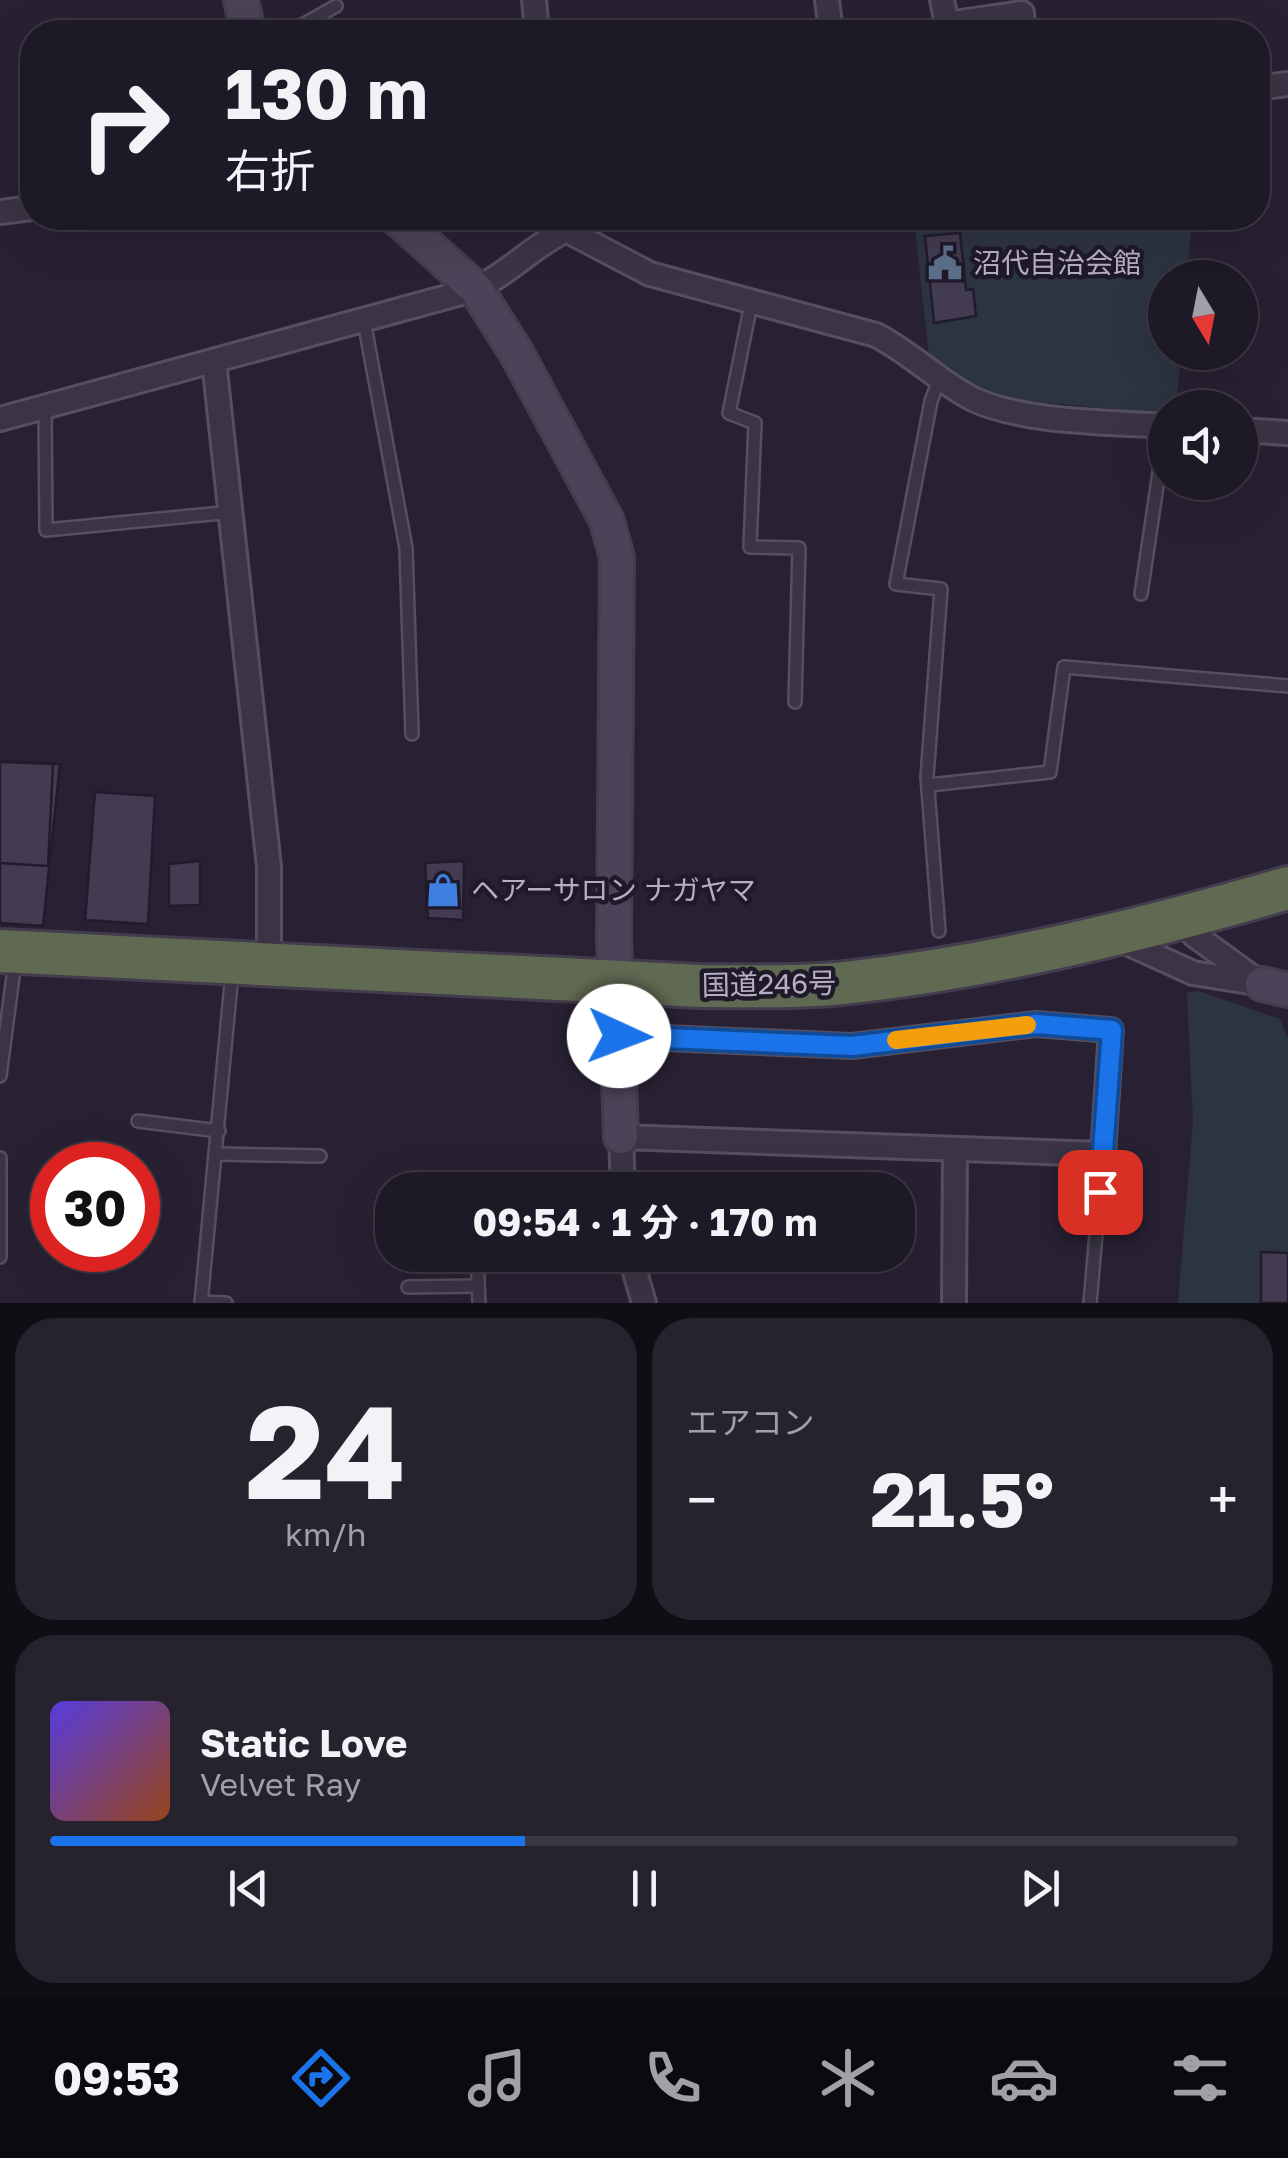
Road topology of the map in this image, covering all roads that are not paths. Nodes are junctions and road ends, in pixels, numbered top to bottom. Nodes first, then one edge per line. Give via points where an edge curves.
1 (336, 6) dead end
2 (311, 20) edge
3 (974, 20) edge
4 (1023, 20) edge
5 (410, 230) edge
6 (561, 230) edge
7 (585, 230) edge
8 (476, 290) junction
9 (751, 304) junction
10 (364, 321) junction
11 (214, 361) junction
12 (939, 380) junction
13 (45, 407) junction
14 (0, 418) edge
15 (1148, 427) edge
16 (1258, 431) edge
17 (1288, 433) edge
18 (1155, 500) edge
19 (232, 512) junction
20 (1141, 594) dead end
21 (1288, 686) edge
22 (796, 702) dead end
23 (412, 734) dead end
24 (929, 785) junction
25 (1288, 888) edge
26 (1179, 919) junction
27 (939, 931) dead end
28 (1111, 936) junction
29 (8, 951) edge
30 (251, 965) junction
31 (616, 980) junction
32 (1275, 987) edge
33 (619, 1036) junction
34 (0, 1076) edge
35 (138, 1121) dead end
36 (219, 1131) junction
37 (622, 1137) junction
38 (954, 1149) junction
39 (217, 1154) junction
40 (1103, 1154) junction
41 (320, 1156) dead end
42 (0, 1158) edge
43 (623, 1172) edge
44 (0, 1257) edge
45 (478, 1272) edge
46 (635, 1272) edge
47 (478, 1286) junction
48 (408, 1287) dead end
49 (201, 1303) edge
50 (226, 1303) edge
51 (478, 1303) edge
52 (644, 1303) edge
53 (954, 1303) edge
54 (1090, 1303) edge

1 - 2 lane
3 - 4 street via 1022,13
5 - 8 street
6 - 8 street
7 - 9 street via 650,274
8 - 10 street
8 - 31 street via 607,520 617,558
9 - 12 street via 876,336
9 - 22 lane via 728,413 755,423 750,547 799,548
10 - 11 street
10 - 23 lane via 406,548
11 - 13 street
11 - 19 street
12 - 15 street via 978,402 1038,416
12 - 24 lane via 896,584 942,589
13 - 14 street
13 - 19 lane via 46,530
16 - 17 street
18 - 20 lane
19 - 30 street via 270,867
21 - 24 lane via 1064,667 1050,772
24 - 27 lane
25 - 26 highway, 国道246号
26 - 28 highway, 国道246号
26 - 32 street
28 - 31 highway, 国道246号 via 854,982 700,986
28 - 32 street via 1193,972
29 - 30 highway, 国道246号
29 - 34 lane
30 - 31 highway, 国道246号
30 - 36 lane
31 - 33 street
33 - 37 street
33 - 40 street via 852,1046 1036,1024 1112,1030
35 - 36 lane
36 - 39 lane
37 - 38 street
37 - 43 street
38 - 40 street
38 - 53 street
39 - 41 lane
39 - 49 lane
40 - 54 lane
42 - 44 lane
45 - 47 lane
46 - 52 street
47 - 48 lane
47 - 51 lane
49 - 50 lane

